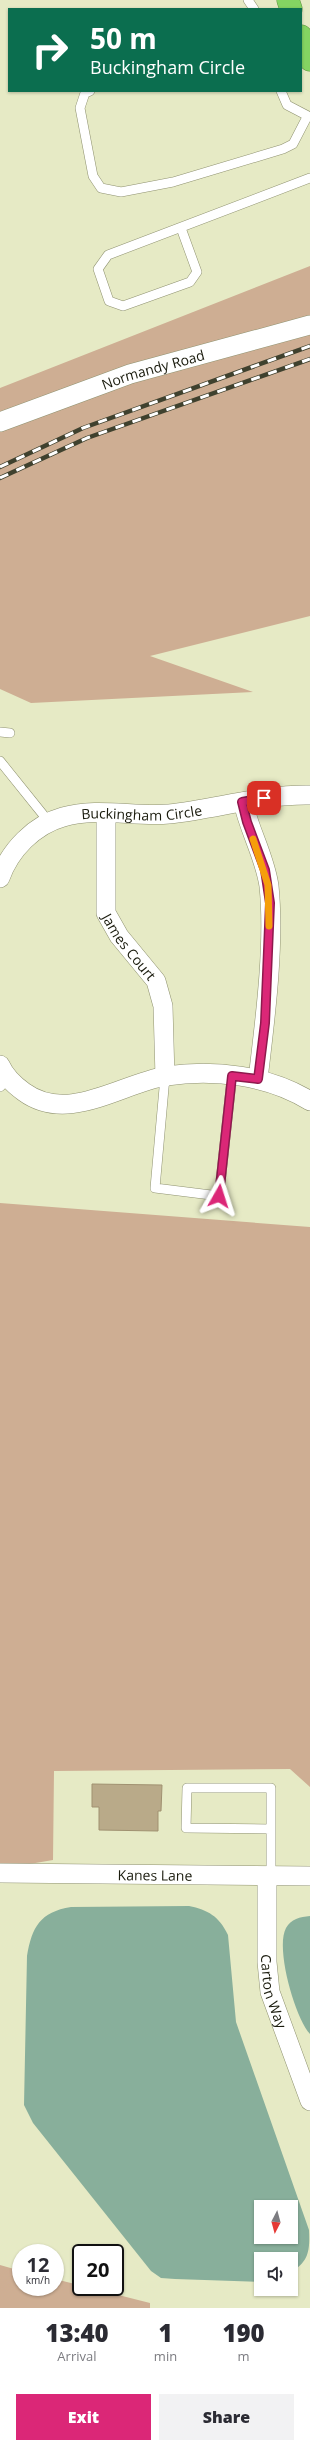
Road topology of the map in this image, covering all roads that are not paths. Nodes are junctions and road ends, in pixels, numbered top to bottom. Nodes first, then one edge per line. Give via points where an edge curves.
1 (302, 39) edge
2 (310, 60) edge
3 (88, 92) edge
4 (281, 92) edge
5 (308, 117) edge
6 (310, 178) edge
7 (180, 228) junction
8 (310, 325) edge
9 (0, 422) edge
10 (0, 732) edge
11 (10, 733) dead end
12 (0, 761) edge
13 (310, 795) edge
14 (242, 802) junction
15 (106, 814) junction
16 (50, 822) junction
17 (2, 866) edge
18 (3, 1076) edge
19 (232, 1076) junction
20 (165, 1077) junction
21 (258, 1079) junction
22 (310, 1101) edge
23 (271, 1829) junction
24 (0, 1873) edge
25 (269, 1876) junction
26 (310, 1876) edge
27 (310, 2101) edge

1 - 2 highway
3 - 5 lane via 80,108 93,176 101,188 121,192 173,182 283,149 293,144
4 - 5 lane via 287,105
6 - 7 lane
7 - 7 lane via 108,255 98,269 109,301 123,306 190,282 197,272
8 - 9 street, Normandy Road via 130,374
10 - 11 lane
12 - 16 lane
13 - 14 street, Buckingham Circle
14 - 15 street, Buckingham Circle via 167,814
14 - 21 street via 265,870 270,903 265,1023
15 - 16 street, Buckingham Circle via 83,813
15 - 20 street, James Court via 106,913 119,936 156,981 161,995
16 - 17 street, Buckingham Circle via 24,841
18 - 20 street via 30,1097 57,1104 85,1102
19 - 20 street via 192,1074
19 - 20 lane via 219,1196 155,1188
19 - 21 street
21 - 22 street via 294,1092
23 - 23 lane via 271,1788 187,1788 186,1828
23 - 25 lane
24 - 25 street, Kanes Lane
25 - 26 street, Kanes Lane
25 - 27 street, Carton Way via 267,1962 270,1992

